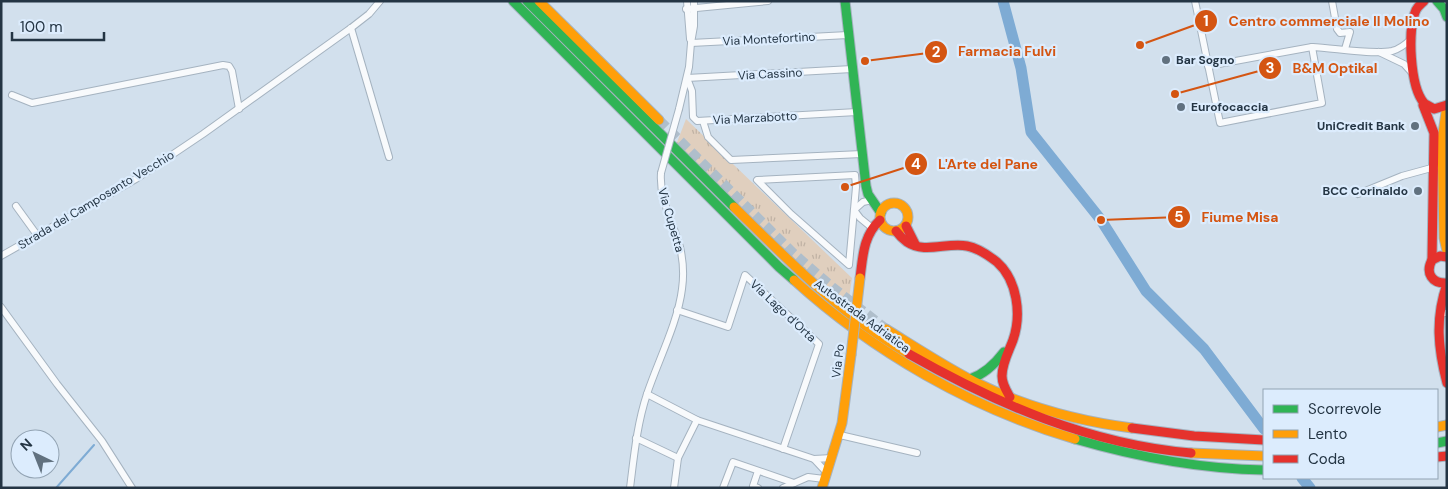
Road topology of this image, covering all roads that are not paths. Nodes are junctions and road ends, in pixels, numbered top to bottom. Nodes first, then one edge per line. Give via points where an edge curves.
1 (380, 1) edge
2 (513, 1) edge
3 (527, 1) edge
4 (539, 1) edge
5 (686, 1) edge
6 (768, 1) edge
7 (845, 1) edge
8 (1195, 1) edge
9 (1332, 1) edge
10 (1437, 1) edge
11 (757, 2) edge
12 (1421, 2) edge
13 (695, 5) edge
14 (686, 9) junction
15 (1445, 9) edge
16 (352, 28) junction
17 (848, 35) junction
18 (1412, 38) junction
19 (690, 43) junction
20 (1312, 47) junction
21 (1345, 49) junction
22 (1378, 52) junction
23 (1208, 66) junction
24 (852, 70) junction
25 (1414, 75) junction
26 (687, 78) junction
27 (12, 95) dead end
28 (1423, 105) junction
29 (1447, 105) edge
30 (239, 109) junction
31 (857, 112) junction
32 (659, 120) tunnel mouth
33 (703, 121) junction
34 (862, 154) junction
35 (389, 156) dead end
36 (1434, 167) junction
37 (1445, 186) edge
38 (1358, 194) dead end
39 (872, 200) junction
40 (889, 204) junction
41 (16, 206) dead end
42 (854, 210) junction
43 (880, 216) junction
44 (906, 226) junction
45 (885, 229) junction
46 (870, 231) junction
47 (896, 231) junction
48 (37, 235) junction
49 (916, 245) junction
50 (1447, 251) edge
51 (1, 256) edge
52 (1447, 257) edge
53 (1432, 260) junction
54 (1434, 281) junction
55 (1447, 283) edge
56 (1440, 303) junction
57 (1, 307) edge
58 (677, 310) junction
59 (1443, 313) edge
60 (886, 329) tunnel mouth
61 (1012, 341) junction
62 (1444, 361) edge
63 (986, 371) junction
64 (970, 379) junction
65 (1001, 380) junction
66 (1447, 383) edge
67 (988, 388) junction
68 (647, 394) junction
69 (1011, 397) junction
70 (698, 420) junction
71 (840, 435) junction
72 (636, 438) junction
73 (1263, 440) edge
74 (783, 449) junction
75 (917, 453) dead end
76 (1263, 456) edge
77 (678, 458) junction
78 (832, 458) junction
79 (814, 459) junction
80 (1263, 470) edge
81 (758, 471) junction
82 (824, 480) edge
83 (794, 483) junction
84 (132, 488) edge
85 (630, 488) edge
86 (674, 488) edge
87 (723, 488) edge
88 (758, 488) edge
89 (783, 488) edge

1 - 16 street, Strada del Camposanto Vecchio
2 - 80 main road, Autostrada Adriatica via 780,267 818,302 889,352 957,392 999,412 1080,442 1174,462
3 - 76 main road, Autostrada Adriatica via 780,253 881,336 962,384 1083,432 1176,452
4 - 32 main road
5 - 14 street, Via Cupetta
6 - 11 street
7 - 17 main road
8 - 23 street
9 - 21 street via 1337,28 1340,33 1350,32
10 - 15 main road
11 - 13 street
12 - 18 main road via 1415,14
13 - 14 street
13 - 19 street, Via Cupetta
14 - 19 street, Via Cupetta
16 - 30 street, Strada del Camposanto Vecchio
16 - 35 street
17 - 19 street, Via Montefortino
17 - 24 main road
18 - 22 street via 1404,46
18 - 25 main road
19 - 26 street, Via Cupetta
20 - 21 street
20 - 23 street
20 - 23 street via 1322,103 1222,123
21 - 22 street
22 - 25 street via 1404,64
24 - 26 street, Via Cassino
24 - 31 main road
25 - 28 main road
26 - 33 street, Via Marzabotto via 692,91 693,117
26 - 58 street, Via Cupetta, bridge via 660,185 683,265
27 - 30 street via 32,103 223,65 232,71
28 - 29 main road via 1436,109
28 - 36 main road via 1434,133
29 - 37 main road via 1442,140
30 - 48 street, Strada del Camposanto Vecchio via 136,179
31 - 33 street, Via Marzabotto
31 - 34 main road
33 - 34 street via 708,138 732,160
34 - 39 main road via 866,186
36 - 38 street
36 - 53 main road
37 - 50 main road via 1444,238
39 - 40 main road
39 - 42 street via 863,202
39 - 43 main road
40 - 43 main road via 882,209
40 - 44 main road via 901,204 907,210
41 - 48 street
42 - 42 street via 855,175 757,180 849,265
42 - 46 street
43 - 45 main road
43 - 46 main road
44 - 47 main road
44 - 49 main road
45 - 46 main road
45 - 47 main road
46 - 71 main road, Via Po, bridge via 864,249
47 - 49 main road
48 - 51 street, Strada del Camposanto Vecchio
49 - 61 main road via 967,246 993,259 1012,281 1018,325
52 - 53 main road
53 - 54 main road via 1428,270
54 - 55 main road
54 - 56 main road
55 - 56 main road
56 - 59 main road
57 - 84 street via 102,442
58 - 68 street, Via Cupetta
58 - 74 street, Via Lago d'Orta via 728,327 745,275 819,344
59 - 62 main road via 1437,331
60 - 64 main road
61 - 63 main road
61 - 65 main road
62 - 66 main road
63 - 64 main road
63 - 67 main road
64 - 67 main road
65 - 67 main road
65 - 69 main road
67 - 69 main road
68 - 70 street
68 - 72 street, Via Cupetta
69 - 73 main road via 1048,410 1132,429
70 - 74 street
70 - 77 street
71 - 75 street
71 - 78 main road, Via Po
72 - 77 street
72 - 85 street, Via Cupetta
74 - 79 street
77 - 86 street
78 - 79 street
78 - 82 main road, Via Po
79 - 82 street
81 - 83 street
81 - 87 street via 733,462
81 - 88 street via 753,486
82 - 83 street via 808,477
83 - 89 street

